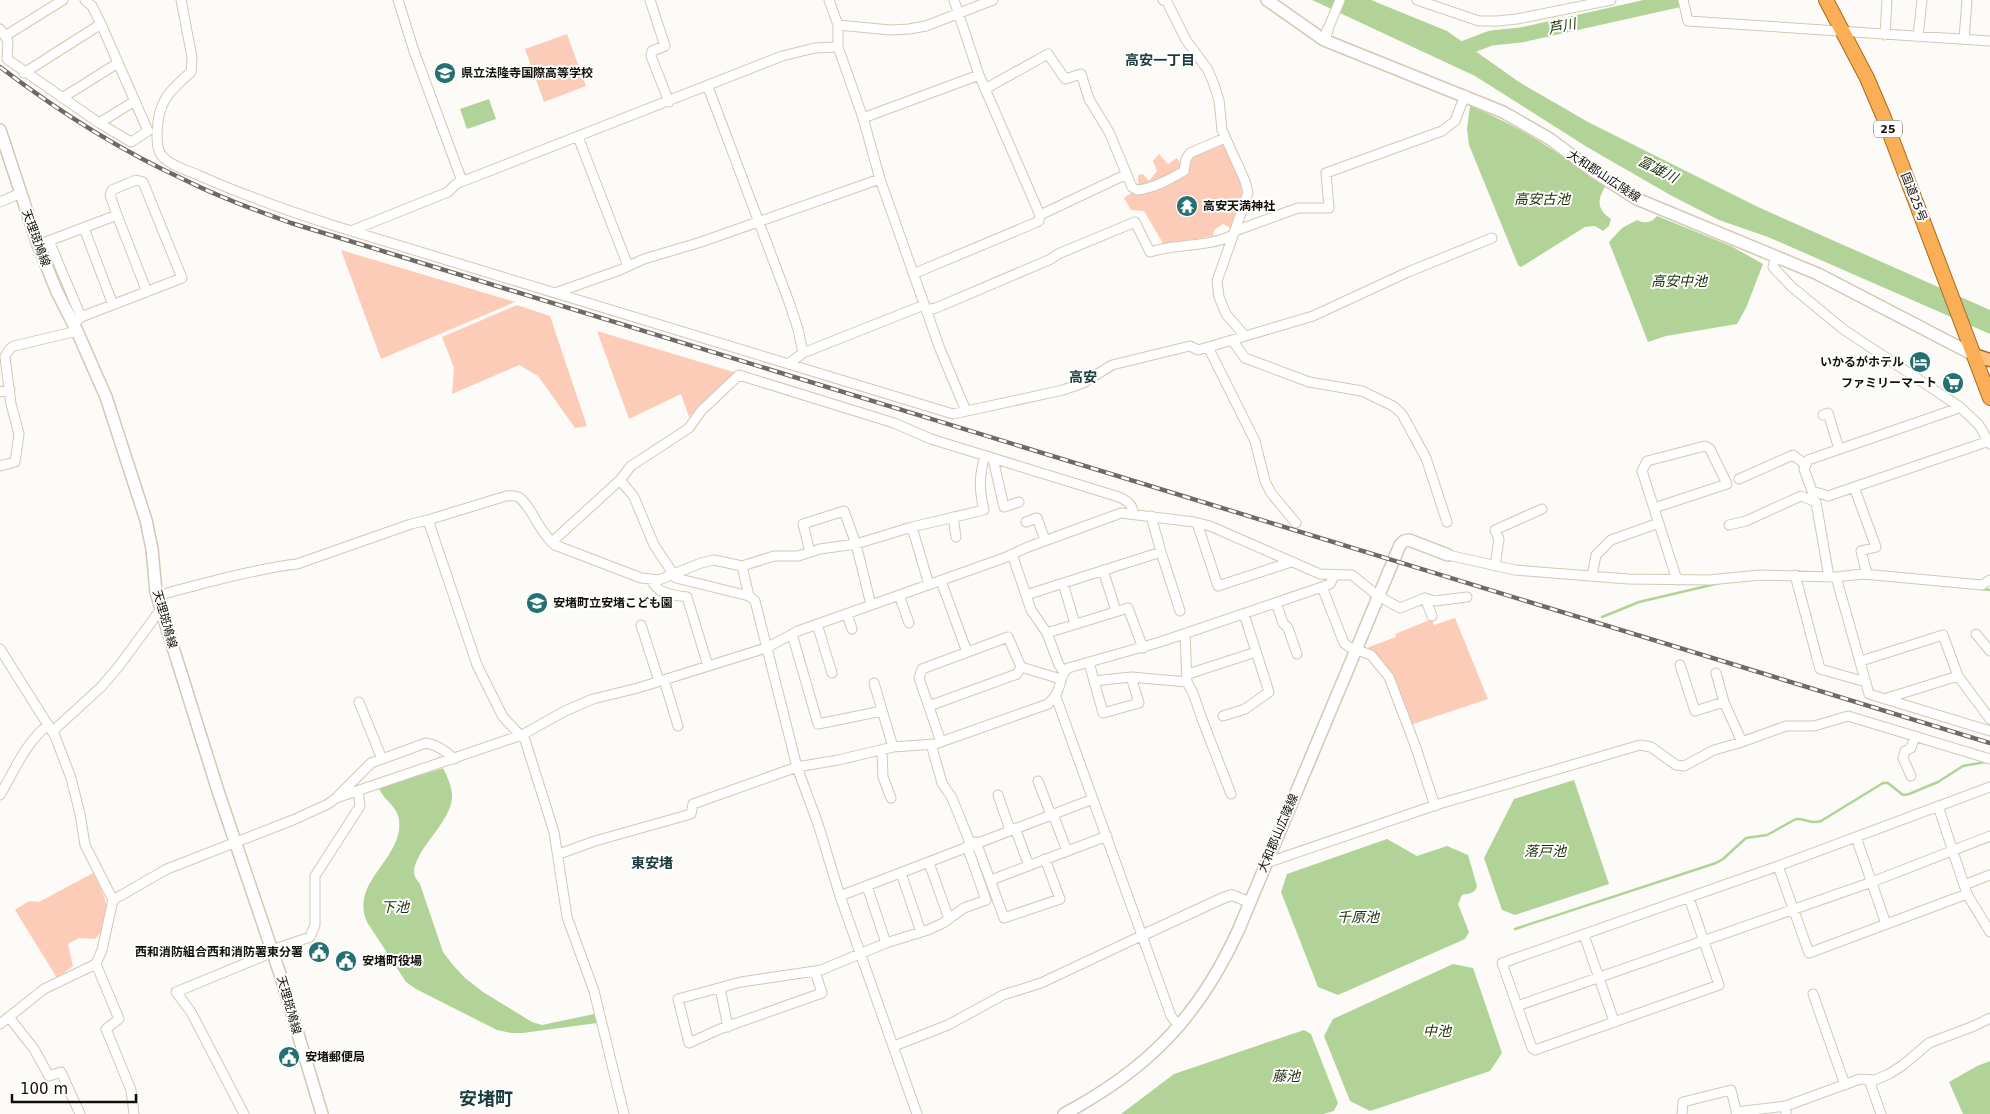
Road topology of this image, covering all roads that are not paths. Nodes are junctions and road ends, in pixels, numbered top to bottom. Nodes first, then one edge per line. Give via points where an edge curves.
1 (63, 0) edge
2 (84, 0) edge
3 (181, 0) edge
4 (398, 0) edge
5 (650, 0) edge
6 (829, 0) edge
7 (954, 0) edge
8 (993, 0) edge
9 (1267, 0) edge
10 (1340, 0) edge
11 (1417, 0) edge
12 (1611, 0) edge
13 (1826, 0) edge
14 (1888, 0) edge
15 (1922, 0) edge
16 (1967, 0) edge
17 (1167, 1) edge
18 (1684, 5) edge
19 (959, 12) junction
20 (101, 24) junction
21 (838, 25) junction
22 (2, 32) edge
23 (1844, 32) junction
24 (1326, 35) junction
25 (1885, 35) junction
26 (1918, 37) junction
27 (1964, 39) junction
28 (1990, 41) edge
29 (838, 47) junction
30 (118, 63) junction
31 (24, 73) junction
32 (979, 75) junction
33 (708, 86) junction
34 (985, 89) junction
35 (1465, 96) junction
36 (62, 98) junction
37 (135, 101) junction
38 (669, 102) junction
39 (864, 118) junction
40 (99, 123) junction
41 (0, 130) edge
42 (578, 137) junction
43 (1225, 138) junction
44 (1127, 174) junction
45 (880, 179) junction
46 (462, 181) junction
47 (21, 193) junction
48 (0, 202) edge
49 (117, 215) junction
50 (1040, 215) junction
51 (760, 222) junction
52 (84, 228) junction
53 (350, 231) junction
54 (1234, 233) junction
55 (1492, 238) dead end
56 (44, 243) junction
57 (1776, 256) junction
58 (628, 266) junction
59 (913, 274) junction
60 (147, 292) junction
61 (553, 293) junction
62 (113, 305) junction
63 (925, 307) junction
64 (77, 324) junction
65 (1245, 336) junction
66 (1232, 340) junction
67 (1208, 347) junction
68 (803, 353) junction
69 (1974, 355) junction
70 (1990, 360) edge
71 (788, 364) junction
72 (10, 389) junction
73 (0, 392) edge
74 (1990, 398) edge
75 (1956, 409) dead end
76 (966, 411) junction
77 (1823, 415) dead end
78 (1989, 443) edge
79 (1840, 449) junction
80 (989, 457) junction
81 (1806, 465) junction
82 (0, 466) edge
83 (1739, 479) dead end
84 (620, 480) junction
85 (1854, 487) junction
86 (1813, 496) junction
87 (1019, 502) dead end
88 (1654, 508) junction
89 (1542, 509) dead end
90 (1133, 514) junction
91 (1151, 516) junction
92 (954, 517) junction
93 (428, 520) junction
94 (1026, 522) dead end
95 (1446, 522) dead end
96 (1197, 523) junction
97 (1296, 523) dead end
98 (1659, 523) junction
99 (1730, 525) dead end
100 (912, 526) junction
101 (956, 537) dead end
102 (1045, 540) junction
103 (552, 542) junction
104 (856, 544) junction
105 (810, 552) junction
106 (1161, 552) junction
107 (1012, 554) junction
108 (1448, 555) joint
109 (1291, 562) junction
110 (742, 566) junction
111 (1494, 566) junction
112 (1103, 570) junction
113 (1867, 574) junction
114 (674, 575) junction
115 (1334, 576) junction
116 (1592, 576) junction
117 (1796, 578) junction
118 (1835, 578) junction
119 (652, 580) junction
120 (1677, 580) junction
121 (941, 581) junction
122 (1063, 583) junction
123 (1987, 584) edge
124 (929, 585) junction
125 (1322, 587) junction
126 (899, 595) junction
127 (1026, 595) junction
128 (158, 596) junction
129 (749, 596) junction
130 (1378, 596) junction
131 (1467, 597) dead end
132 (1425, 598) junction
133 (1276, 603) junction
134 (870, 606) junction
135 (161, 609) junction
136 (1116, 611) junction
137 (1180, 611) dead end
138 (848, 614) junction
139 (1244, 614) junction
140 (1432, 616) dead end
141 (817, 624) junction
142 (909, 624) dead end
143 (1075, 624) junction
144 (641, 625) dead end
145 (852, 630) dead end
146 (1047, 633) junction
147 (792, 634) junction
148 (1185, 634) junction
149 (1976, 634) dead end
150 (766, 648) junction
151 (1143, 648) junction
152 (0, 649) edge
153 (1356, 650) junction
154 (1990, 651) edge
155 (967, 652) junction
156 (1256, 652) junction
157 (1297, 654) dead end
158 (1861, 661) junction
159 (1089, 662) junction
160 (1680, 664) dead end
161 (708, 666) junction
162 (1021, 667) junction
163 (832, 673) dead end
164 (1716, 673) dead end
165 (1063, 675) junction
166 (1958, 676) junction
167 (1131, 677) junction
168 (1188, 678) junction
169 (661, 681) junction
170 (1094, 681) junction
171 (1866, 682) junction
172 (874, 683) dead end
173 (1056, 697) junction
174 (1884, 699) junction
175 (359, 702) dead end
176 (1724, 702) junction
177 (929, 706) junction
178 (882, 711) junction
179 (1222, 716) dead end
180 (1990, 719) edge
181 (678, 726) dead end
182 (51, 728) junction
183 (1990, 731) edge
184 (522, 735) junction
185 (1915, 736) junction
186 (941, 742) junction
187 (1742, 742) junction
188 (931, 744) junction
189 (893, 748) junction
190 (882, 750) junction
191 (382, 759) junction
192 (454, 759) junction
193 (1990, 759) edge
194 (797, 766) junction
195 (1911, 776) dead end
196 (1038, 780) dead end
197 (1990, 787) edge
198 (1231, 794) dead end
199 (0, 795) edge
200 (358, 795) junction
201 (998, 795) dead end
202 (336, 798) junction
203 (891, 798) dead end
204 (1093, 799) junction
205 (1435, 806) junction
206 (1938, 806) junction
207 (1052, 814) junction
208 (1013, 829) junction
209 (1107, 836) junction
210 (1990, 836) edge
211 (1856, 837) junction
212 (236, 842) junction
213 (971, 844) junction
214 (1067, 851) junction
215 (1953, 851) junction
216 (559, 854) junction
217 (1045, 859) junction
218 (929, 862) junction
219 (1266, 863) junction
220 (1029, 866) junction
221 (1778, 866) junction
222 (901, 873) junction
223 (1990, 875) edge
224 (991, 880) junction
225 (1872, 882) junction
226 (1964, 885) junction
227 (867, 886) junction
228 (1967, 894) junction
229 (840, 896) junction
230 (1689, 898) junction
231 (113, 900) junction
232 (1249, 902) junction
233 (1794, 909) junction
234 (949, 919) junction
235 (1886, 924) junction
236 (922, 932) junction
237 (1990, 932) edge
238 (1143, 935) junction
239 (1584, 935) junction
240 (1704, 941) junction
241 (886, 943) junction
242 (272, 951) junction
243 (860, 954) junction
244 (96, 964) junction
245 (815, 971) junction
246 (1599, 978) junction
247 (720, 988) junction
248 (1813, 994) dead end
249 (1517, 1006) junction
250 (9, 1017) junction
251 (1990, 1018) edge
252 (1614, 1021) junction
253 (0, 1024) edge
254 (1179, 1026) junction
255 (728, 1027) junction
256 (894, 1046) junction
257 (1870, 1080) junction
258 (1845, 1085) junction
259 (1786, 1110) edge
260 (1736, 1113) edge
261 (80, 1114) edge
262 (134, 1114) edge
263 (244, 1114) edge
264 (322, 1114) edge
265 (624, 1114) edge
266 (917, 1114) edge
267 (1064, 1114) edge
268 (1682, 1114) edge
269 (1881, 1114) edge

1 - 22 street
2 - 20 street via 92,6
3 - 53 street via 192,57 191,72 162,102 157,138 163,157 175,166 276,207
4 - 46 street
5 - 38 street via 664,46 652,51 651,56
6 - 21 street
7 - 19 street
8 - 19 street
9 - 24 main road, 大和郡山広陵線
10 - 24 street
11 - 12 street via 1479,21 1497,21
13 - 23 highway, 国道25号 / 25
14 - 25 street
15 - 26 street
16 - 27 street
17 - 43 street via 1186,40 1208,70 1219,100
18 - 23 street via 1688,21
19 - 21 street via 926,26 909,29
19 - 32 street
20 - 30 street
20 - 31 street
21 - 29 street
22 - 31 street via 8,40 7,59
23 - 25 street
23 - 69 highway, 国道25号 / 25 via 1880,110
24 - 35 main road, 大和郡山広陵線
25 - 26 street
26 - 27 street
27 - 28 street
29 - 33 street via 815,48 782,56
29 - 39 street
30 - 36 street
30 - 37 street
31 - 36 street
32 - 34 street
32 - 39 street
33 - 38 street
33 - 51 street
34 - 44 street via 1048,54 1064,79 1081,74 1089,99 1109,132
34 - 50 street
35 - 54 street via 1456,121 1442,131 1326,173 1329,208 1298,208
35 - 57 main road, 大和郡山広陵線 via 1503,112 1550,139 1637,199
36 - 40 street
37 - 40 street
37 - 40 street via 148,131 131,142
38 - 42 street
39 - 45 street
41 - 47 main road, 天理斑鳩線
42 - 46 street
42 - 58 street
43 - 44 street via 1190,153 1184,171 1147,189 1132,187
43 - 54 street via 1248,194
44 - 50 street
45 - 51 street
45 - 59 street
46 - 53 street via 448,192
47 - 48 street
47 - 56 main road, 天理斑鳩線
49 - 52 street
49 - 60 street
49 - 60 street via 110,195 112,190 136,180 143,182 182,278
50 - 59 street via 1039,221
51 - 58 street
51 - 68 street via 798,329
52 - 56 street
52 - 62 street
53 - 61 street
54 - 63 street via 1215,241 1163,247 1150,252 1135,222 936,308
54 - 65 street via 1217,281 1226,314
55 - 65 street via 1313,316
56 - 64 main road, 天理斑鳩線 via 56,292
57 - 69 main road, 大和郡山広陵線 via 1818,274
57 - 78 street via 1773,267 1792,287 1843,330 1960,407 1979,425
58 - 61 street
59 - 63 street
60 - 62 street
61 - 71 street
62 - 64 street
63 - 68 street
63 - 76 street
64 - 72 street via 10,347 5,357
64 - 128 main road, 天理斑鳩線 via 106,397 146,520
65 - 66 street
66 - 67 street
66 - 95 street via 1245,358 1309,382 1362,391 1393,406 1402,414 1426,458
67 - 76 street via 1198,350 1190,346 1112,365 1083,383 1063,390
67 - 97 street via 1254,441 1265,481
68 - 71 street
69 - 70 main road
69 - 74 highway, 国道25号 / 25
71 - 76 street via 953,414
72 - 73 street
72 - 82 street via 19,434 15,462
75 - 79 street
77 - 79 street via 1828,413
78 - 85 street
79 - 81 street via 1808,460
80 - 84 street via 931,440 894,423 739,375 689,428 636,461
80 - 87 street via 1004,507
80 - 90 street via 1119,497 1129,502
80 - 92 street via 980,471 984,510
81 - 83 street via 1793,455
81 - 86 street via 1804,469
84 - 103 street
84 - 114 street via 634,497 654,545
85 - 86 street via 1828,496
85 - 113 street via 1876,547 1861,551
86 - 99 street via 1801,496
86 - 118 street
88 - 88 street via 1642,471 1647,462 1705,446 1710,449 1727,484
88 - 98 street
89 - 111 street via 1495,530 1499,538
90 - 91 street
90 - 102 street via 1121,513
91 - 96 street
91 - 106 street
92 - 100 street
92 - 101 street
93 - 103 street via 516,495
93 - 128 street via 297,564 253,571
93 - 184 street via 477,665 502,717
94 - 102 street via 1037,518
96 - 109 street
96 - 109 street via 1218,586
98 - 116 street via 1611,540 1596,555
98 - 120 street
100 - 104 street
100 - 124 street
102 - 107 street
103 - 119 street
104 - 105 street
104 - 105 street via 844,511 803,524
104 - 134 street
105 - 110 street via 798,556 774,556
106 - 112 street
106 - 137 street
107 - 121 street
107 - 127 street
108 - 111 street
108 - 130 main road, 大和郡山広陵線 via 1404,541
109 - 115 street
110 - 114 street via 714,560
110 - 129 street
111 - 116 street
112 - 122 street
112 - 136 street
113 - 118 street
113 - 123 street
114 - 119 street
114 - 129 street
115 - 125 street via 1330,584
115 - 130 street via 1352,576
116 - 120 street
117 - 118 street
117 - 120 street via 1760,575
117 - 171 street via 1820,669
118 - 158 street
119 - 161 street via 659,590 686,597
121 - 124 street
121 - 155 street
122 - 127 street
122 - 143 street
124 - 126 street
125 - 133 street
125 - 153 street via 1344,643
126 - 134 street
126 - 142 street
127 - 146 street via 1031,610
128 - 135 main road, 天理斑鳩線
129 - 150 street via 755,601
130 - 132 street via 1400,608
130 - 153 main road, 大和郡山広陵線
131 - 132 street via 1435,601
132 - 140 street
133 - 139 street
133 - 157 street
134 - 138 street
135 - 182 street via 101,687
135 - 212 main road, 天理斑鳩線
136 - 143 street
136 - 151 street via 1128,608
138 - 141 street
138 - 145 street
139 - 148 street
139 - 156 street
141 - 147 street
141 - 163 street
143 - 146 street
144 - 169 street
146 - 165 street
147 - 150 street
147 - 178 street via 818,724
148 - 151 street
148 - 168 street
149 - 154 street
150 - 161 street
150 - 194 street
151 - 159 street
152 - 182 street
153 - 205 street via 1372,655 1389,677
153 - 219 main road, 大和郡山広陵線
155 - 162 street via 1008,637
155 - 177 street via 922,669 919,678
156 - 168 street
156 - 179 street via 1268,692 1245,709
158 - 166 street via 1943,635
158 - 171 street
159 - 165 street via 1068,668
159 - 170 street
160 - 176 street via 1695,711
161 - 169 street
162 - 165 street
162 - 177 street via 1017,674
164 - 176 street
165 - 173 street
166 - 174 street
166 - 180 street
167 - 168 street
167 - 170 street
167 - 170 street via 1138,702 1103,713
168 - 198 street
169 - 181 street
169 - 184 street via 580,704
171 - 174 street via 1869,694
172 - 178 street
173 - 186 street via 1048,704
173 - 204 street
174 - 183 street
175 - 191 street
176 - 187 street
177 - 186 street
178 - 189 street
182 - 199 street via 39,733 25,749
182 - 231 street via 71,778 85,845
184 - 192 street
184 - 216 street via 552,822
185 - 187 street via 1848,716 1814,726 1786,726
185 - 193 street
185 - 195 street via 1903,758
186 - 188 street
187 - 205 street via 1714,750 1684,766 1676,765 1651,747 1640,745
188 - 189 street
188 - 213 street via 942,783 952,798
189 - 190 street
190 - 194 street
190 - 203 street via 883,777
191 - 192 street via 426,743 445,750
191 - 202 street via 371,763
192 - 200 street
194 - 216 street via 693,804 690,814
194 - 229 street
196 - 207 street
197 - 206 street
200 - 202 street
200 - 242 street via 360,806 315,876 315,925 310,937
201 - 208 street
202 - 212 street via 293,820
204 - 207 street
204 - 209 street
205 - 219 street
206 - 211 street
206 - 215 street
207 - 208 street
207 - 214 street
208 - 213 street
208 - 220 street
209 - 214 street
209 - 238 street
210 - 215 street
211 - 221 street
211 - 225 street
212 - 231 street via 167,870
212 - 242 main road, 天理斑鳩線
213 - 218 street
213 - 224 street
213 - 234 street via 986,900 964,908
214 - 217 street
215 - 225 street
215 - 226 street
216 - 265 street via 568,917 594,991
217 - 220 street
217 - 224 street via 1060,899 1004,918
218 - 222 street
218 - 234 street
219 - 232 main road, 大和郡山広陵線
220 - 224 street
221 - 230 street
221 - 233 street
222 - 227 street
222 - 236 street
223 - 226 street
225 - 233 street
225 - 235 street
226 - 228 street
227 - 229 street
227 - 241 street
228 - 235 street
228 - 237 street
229 - 243 street
230 - 239 street
230 - 240 street
231 - 244 street
232 - 238 street via 1232,895
232 - 254 main road, 大和郡山広陵線 via 1214,979
233 - 235 street via 1810,953
233 - 240 street
234 - 236 street
236 - 241 street
238 - 254 street via 1171,1016
238 - 256 street via 1041,983 1003,995 948,1025
239 - 246 street
239 - 249 street via 1502,963
240 - 246 street
240 - 252 street via 1719,985
241 - 243 street
242 - 263 street via 176,992 191,1012
242 - 264 main road, 天理斑鳩線
243 - 245 street
243 - 256 street
244 - 250 street via 44,989
244 - 262 street via 119,1020 106,1029 131,1090
245 - 247 street
245 - 255 street via 822,993
246 - 249 street
246 - 252 street
247 - 255 street
247 - 255 street via 678,999 689,1043
248 - 258 street
249 - 252 street via 1535,1050
250 - 253 street
250 - 261 street via 34,1049 49,1076 61,1072
251 - 257 street via 1929,1043 1889,1074
254 - 267 main road, 大和郡山広陵線 via 1132,1071
256 - 266 street
257 - 258 street via 1860,1079
257 - 269 street
258 - 259 street
259 - 260 street
260 - 268 street via 1731,1090 1683,1102

